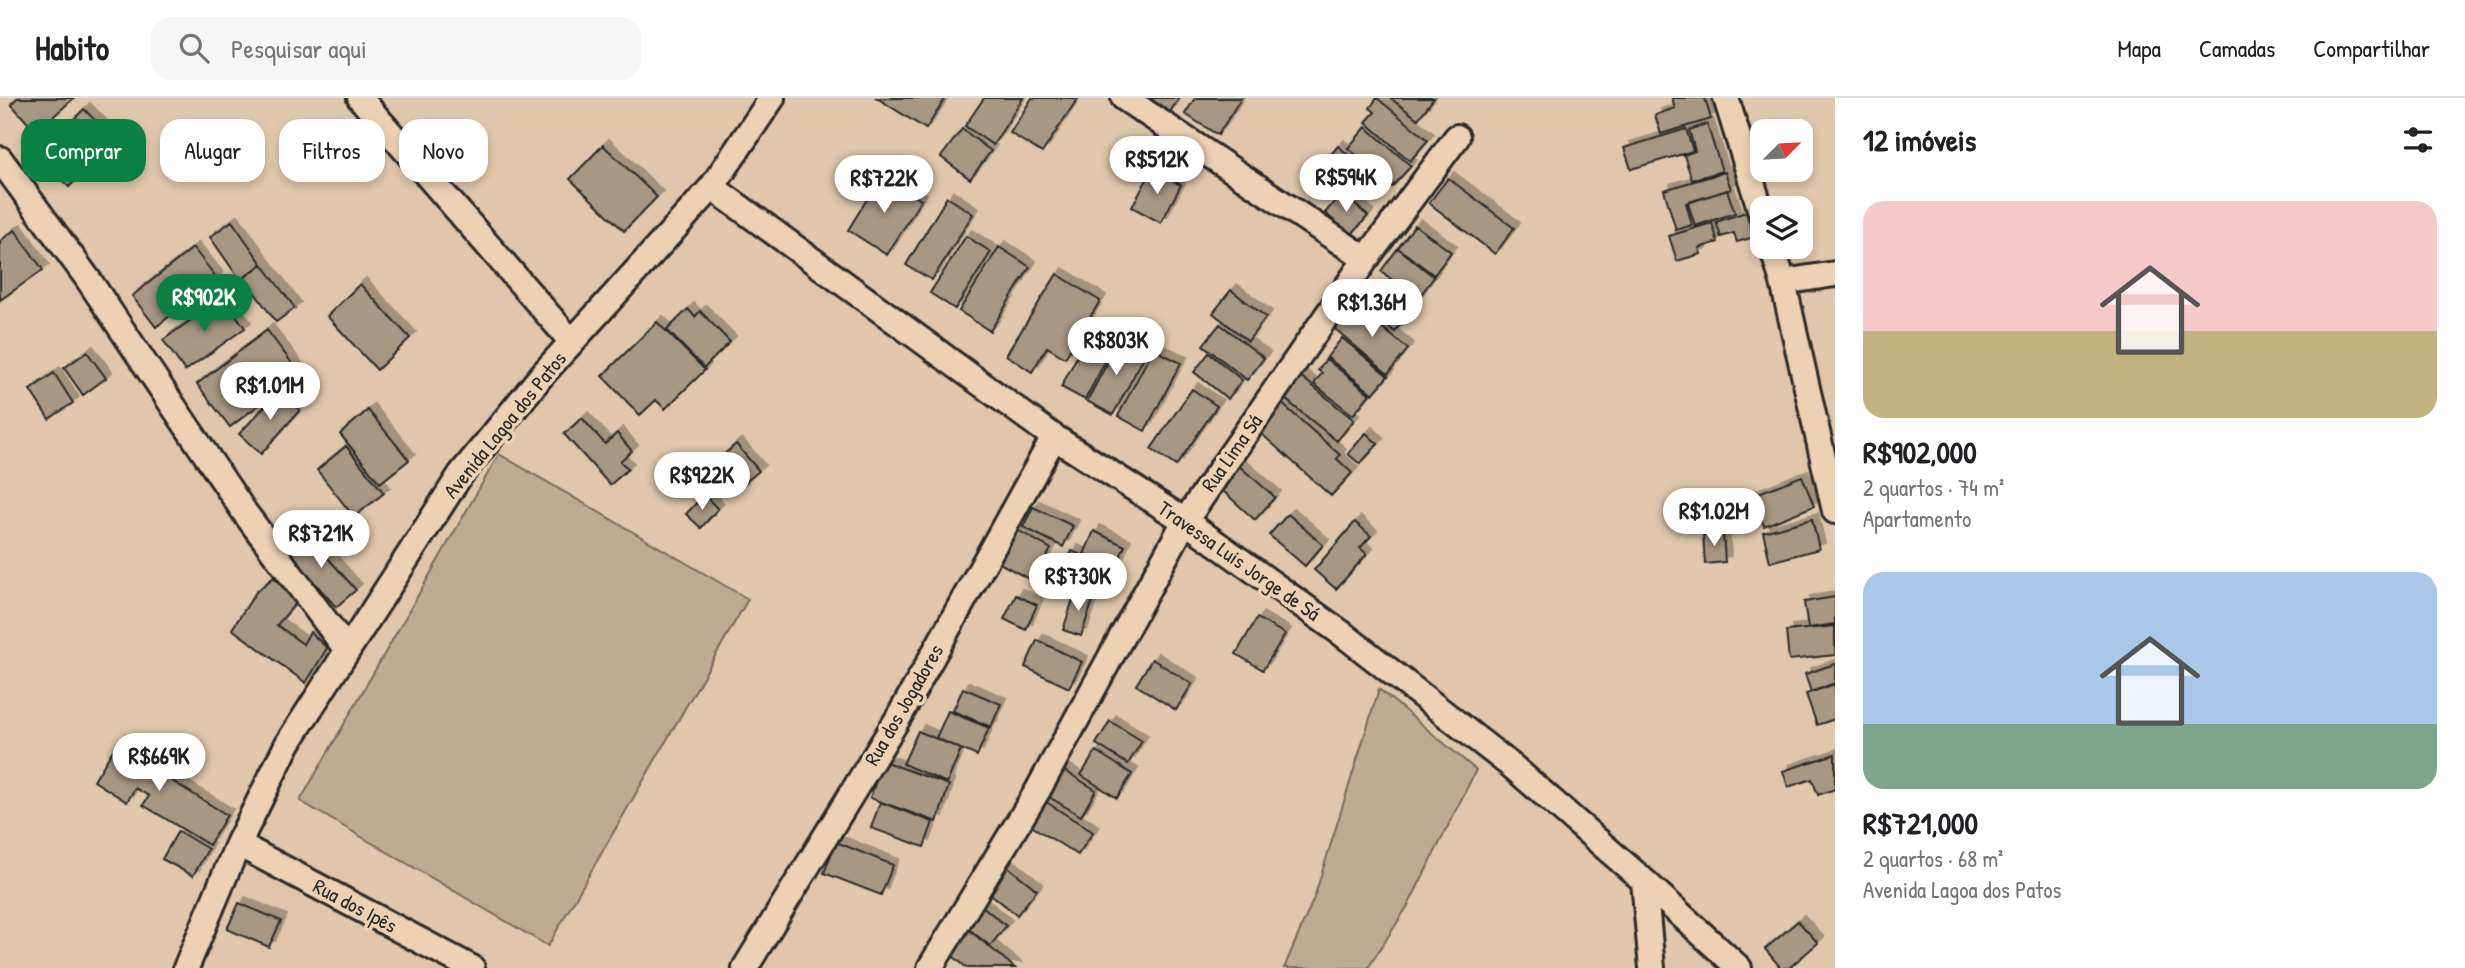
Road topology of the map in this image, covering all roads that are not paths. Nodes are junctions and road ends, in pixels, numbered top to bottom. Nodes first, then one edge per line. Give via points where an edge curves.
1 (360, 98) edge
2 (772, 98) edge
3 (1124, 98) edge
4 (1726, 98) edge
5 (1457, 137) dead end
6 (0, 159) edge
7 (712, 187) junction
8 (1756, 196) edge
9 (1366, 259) junction
10 (1776, 259) edge
11 (1835, 274) edge
12 (1783, 282) junction
13 (572, 342) junction
14 (1054, 437) junction
15 (1835, 512) edge
16 (1185, 521) junction
17 (347, 650) junction
18 (238, 844) junction
19 (1644, 881) junction
20 (186, 968) edge
21 (472, 968) edge
22 (745, 968) edge
23 (930, 968) edge
24 (1653, 968) edge
25 (1740, 968) edge

1 - 13 street
2 - 7 street, Avenida Lagoa dos Patos
3 - 9 street
4 - 8 street
5 - 9 street, Rua Lima Sá
6 - 17 street via 88,279 245,513
7 - 13 street, Avenida Lagoa dos Patos
7 - 14 street, Travessa Luis Jorge de Sá
9 - 16 street, Rua Lima Sá
10 - 12 street
11 - 12 street
12 - 15 street
13 - 17 street, Avenida Lagoa dos Patos via 461,474
14 - 16 street, Travessa Luis Jorge de Sá
14 - 22 street, Rua dos Jogadores via 900,715
16 - 19 street, Travessa Luis Jorge de Sá via 1344,635 1481,742
16 - 23 street, Rua Lima Sá via 1038,790
17 - 18 street, Avenida Lagoa dos Patos via 288,743
18 - 20 street, Avenida Lagoa dos Patos
18 - 21 street, Rua dos Ipês
19 - 24 street
19 - 25 street, Travessa Luis Jorge de Sá

